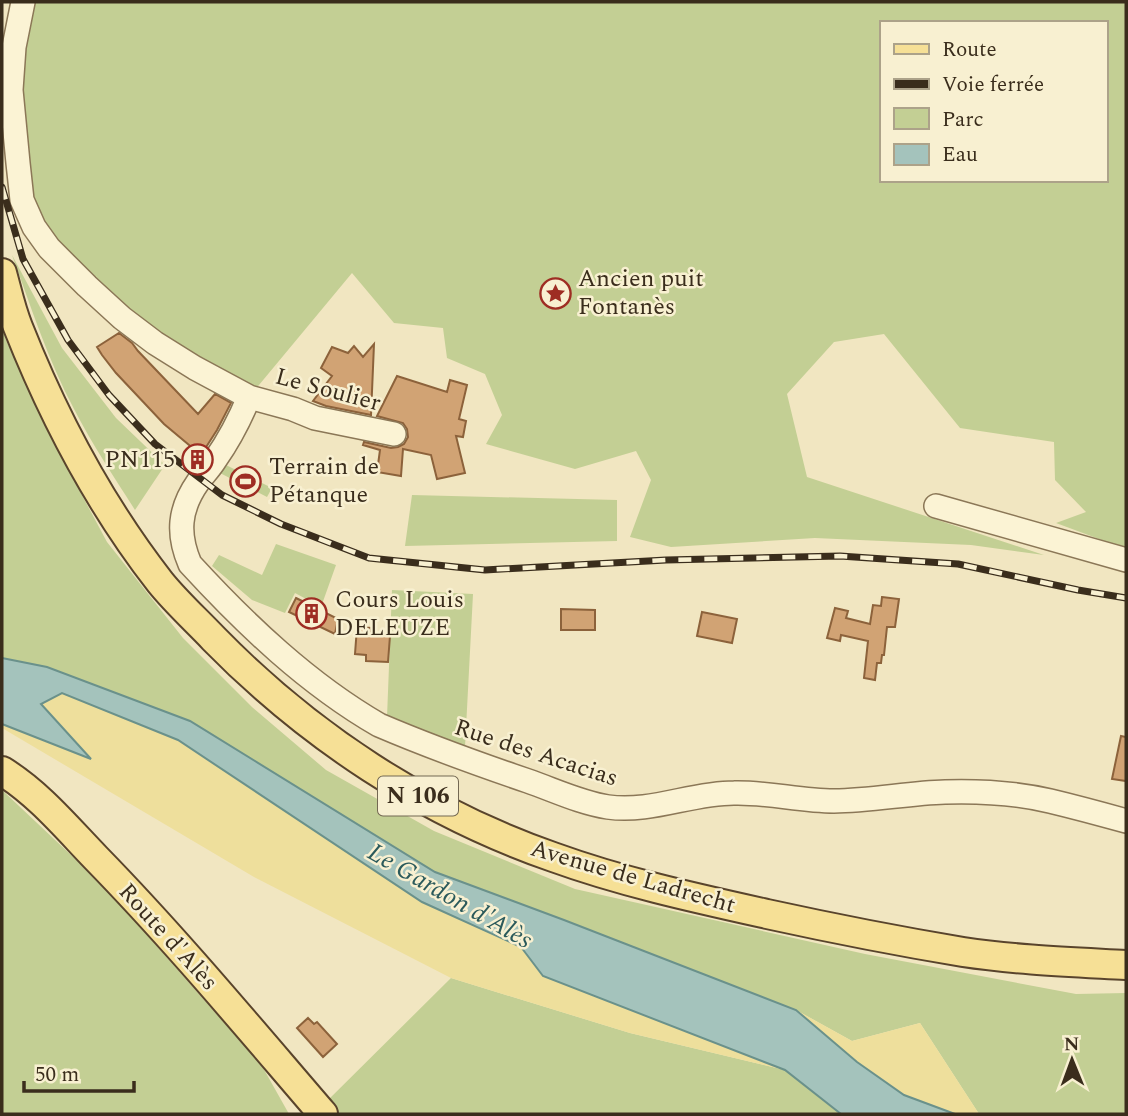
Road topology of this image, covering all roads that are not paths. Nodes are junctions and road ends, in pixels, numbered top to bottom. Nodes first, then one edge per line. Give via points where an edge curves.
1 (23, 2) edge
2 (2, 272) edge
3 (249, 397) junction
4 (394, 434) dead end
5 (936, 506) dead end
6 (1126, 560) edge
7 (2, 771) edge
8 (1126, 821) edge
9 (1126, 962) edge
10 (323, 1114) edge

1 - 3 street, Le Soulier via 12,90 22,200 34,227 49,248 122,318 195,368
2 - 9 main road, Avenue de Ladrecht / N 106 via 17,324 55,413 108,510 162,584 273,694 390,780 503,838 639,883 953,950 1079,963
3 - 4 street, Le Soulier via 315,418
3 - 8 street, Rue des Acacias via 228,440 191,492 181,528 183,547 190,564 271,645 379,725 607,807 655,806 724,793 851,801 979,792 1047,800
5 - 6 street
7 - 10 main road, Route d'Alès via 50,809 144,907

